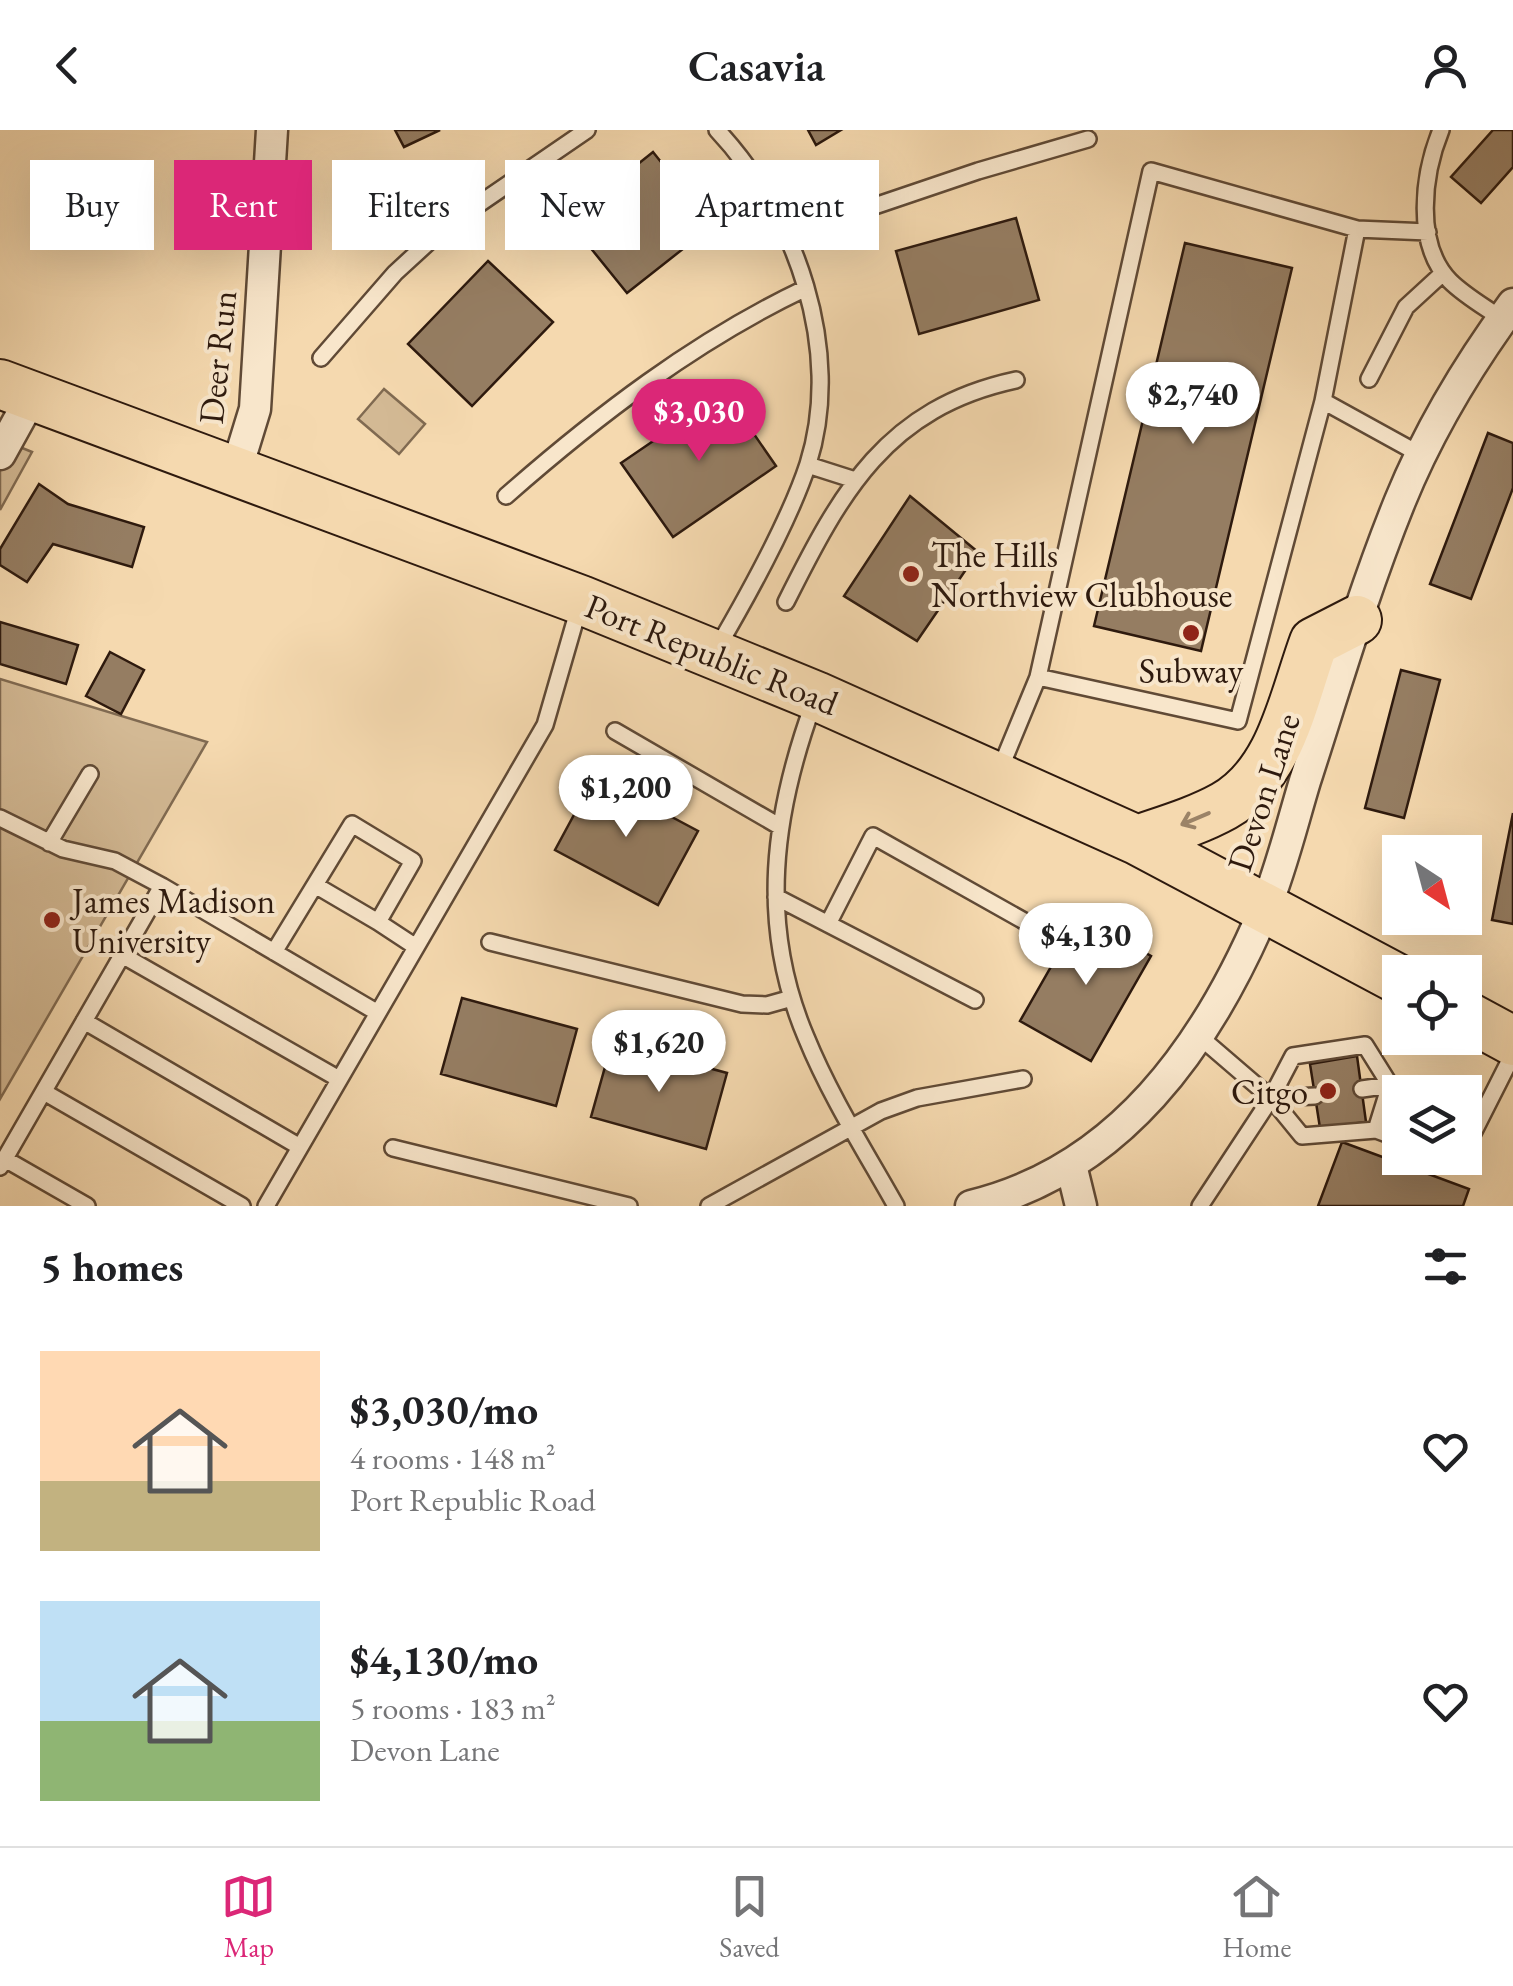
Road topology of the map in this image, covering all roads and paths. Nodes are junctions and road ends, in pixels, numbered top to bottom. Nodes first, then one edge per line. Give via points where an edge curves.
1 (272, 130) edge
2 (588, 130) edge
3 (717, 130) edge
4 (1440, 130) edge
5 (1088, 139) dead end
6 (740, 160) edge
7 (879, 205) edge
8 (1357, 230) junction
9 (1428, 232) junction
10 (791, 250) edge
11 (1443, 273) junction
12 (804, 289) junction
13 (1507, 311) edge
14 (321, 358) dead end
15 (1016, 380) dead end
16 (1369, 380) dead end
17 (16, 390) edge
18 (1324, 401) junction
19 (0, 454) edge
20 (1421, 456) junction
21 (808, 465) junction
22 (236, 470) junction
23 (855, 480) junction
24 (506, 496) dead end
25 (581, 600) junction
26 (786, 602) dead end
27 (1357, 620) junction
28 (714, 654) junction
29 (1038, 678) junction
30 (816, 696) junction
31 (616, 731) dead end
32 (90, 774) dead end
33 (998, 775) junction
34 (0, 818) edge
35 (779, 826) junction
36 (1137, 840) junction
37 (49, 843) junction
38 (315, 885) junction
39 (162, 886) junction
40 (776, 897) junction
41 (1265, 908) junction
42 (1024, 920) dead end
43 (378, 922) junction
44 (828, 924) junction
45 (490, 942) dead end
46 (416, 948) junction
47 (274, 952) junction
48 (122, 955) junction
49 (1382, 970) edge
50 (792, 998) junction
51 (975, 1000) dead end
52 (378, 1013) junction
53 (84, 1021) junction
54 (1482, 1024) edge
55 (1200, 1037) junction
56 (1513, 1040) edge
57 (1513, 1054) edge
58 (1384, 1075) edge
59 (1023, 1079) dead end
60 (339, 1080) junction
61 (1382, 1086) edge
62 (1362, 1089) dead end
63 (44, 1092) junction
64 (1315, 1096) dead end
65 (1271, 1098) junction
66 (1382, 1111) edge
67 (1482, 1115) edge
68 (852, 1125) junction
69 (1376, 1130) junction
70 (1382, 1132) edge
71 (300, 1147) junction
72 (394, 1148) dead end
73 (2, 1163) edge
74 (1072, 1165) junction
75 (88, 1206) edge
76 (242, 1206) edge
77 (266, 1206) edge
78 (629, 1206) edge
79 (709, 1206) edge
80 (896, 1206) edge
81 (971, 1206) edge
82 (1081, 1206) edge
83 (1200, 1206) edge

1 - 22 street, Deer Run via 255,409
2 - 14 lane via 444,228
3 - 6 lane
4 - 9 lane via 1426,188
5 - 7 lane
8 - 9 lane
8 - 18 lane
8 - 29 lane via 1151,171
9 - 11 lane
10 - 12 lane
11 - 13 lane via 1460,290
11 - 16 lane via 1406,307
12 - 21 lane via 820,380
12 - 24 lane via 686,355
13 - 20 street, Devon Lane
15 - 23 lane via 918,418
17 - 19 street
17 - 22 main road, Port Republic Road
18 - 20 lane
18 - 29 lane via 1238,721
20 - 27 street, Devon Lane
21 - 23 lane
21 - 28 lane
22 - 25 main road, Port Republic Road
23 - 26 lane
25 - 28 main road, Port Republic Road
25 - 46 lane via 546,726
27 -> 36 main road via 1314,642 1270,763 1251,787 1225,806
27 - 41 street, Devon Lane
28 - 30 main road, Port Republic Road
29 - 33 lane
30 - 33 main road, Port Republic Road
30 - 35 lane
31 - 35 lane
32 - 37 lane
33 - 36 main road, Port Republic Road
34 - 37 lane
35 - 40 lane
36 - 41 main road, Port Republic Road
37 - 39 lane via 115,861
38 - 43 lane
38 - 43 lane via 352,824 412,861
38 - 47 lane
39 - 47 lane
39 - 48 lane
40 - 44 lane
40 - 50 lane
41 - 49 main road, Port Republic Road
41 - 55 street, Devon Lane
42 - 44 lane via 873,836
43 - 46 lane
44 - 51 lane
45 - 50 lane via 742,1004
46 - 52 lane
47 - 52 lane
48 - 53 lane
48 - 60 lane
50 - 68 lane via 818,1065
52 - 60 lane
53 - 63 lane
53 - 71 lane
54 - 56 main road
55 - 65 lane
55 - 74 street, Devon Lane via 1134,1117
57 - 67 lane
58 - 65 lane via 1366,1045 1294,1056
59 - 68 lane via 916,1098
60 - 71 lane
61 - 62 lane
63 - 73 lane
63 - 76 lane
64 - 65 lane
65 - 69 lane via 1302,1136
65 - 83 lane
66 - 69 lane
68 - 79 lane
68 - 80 lane
69 - 70 lane
71 - 77 lane
72 - 78 lane
73 - 75 lane
74 - 81 street, Devon Lane
74 - 82 street

